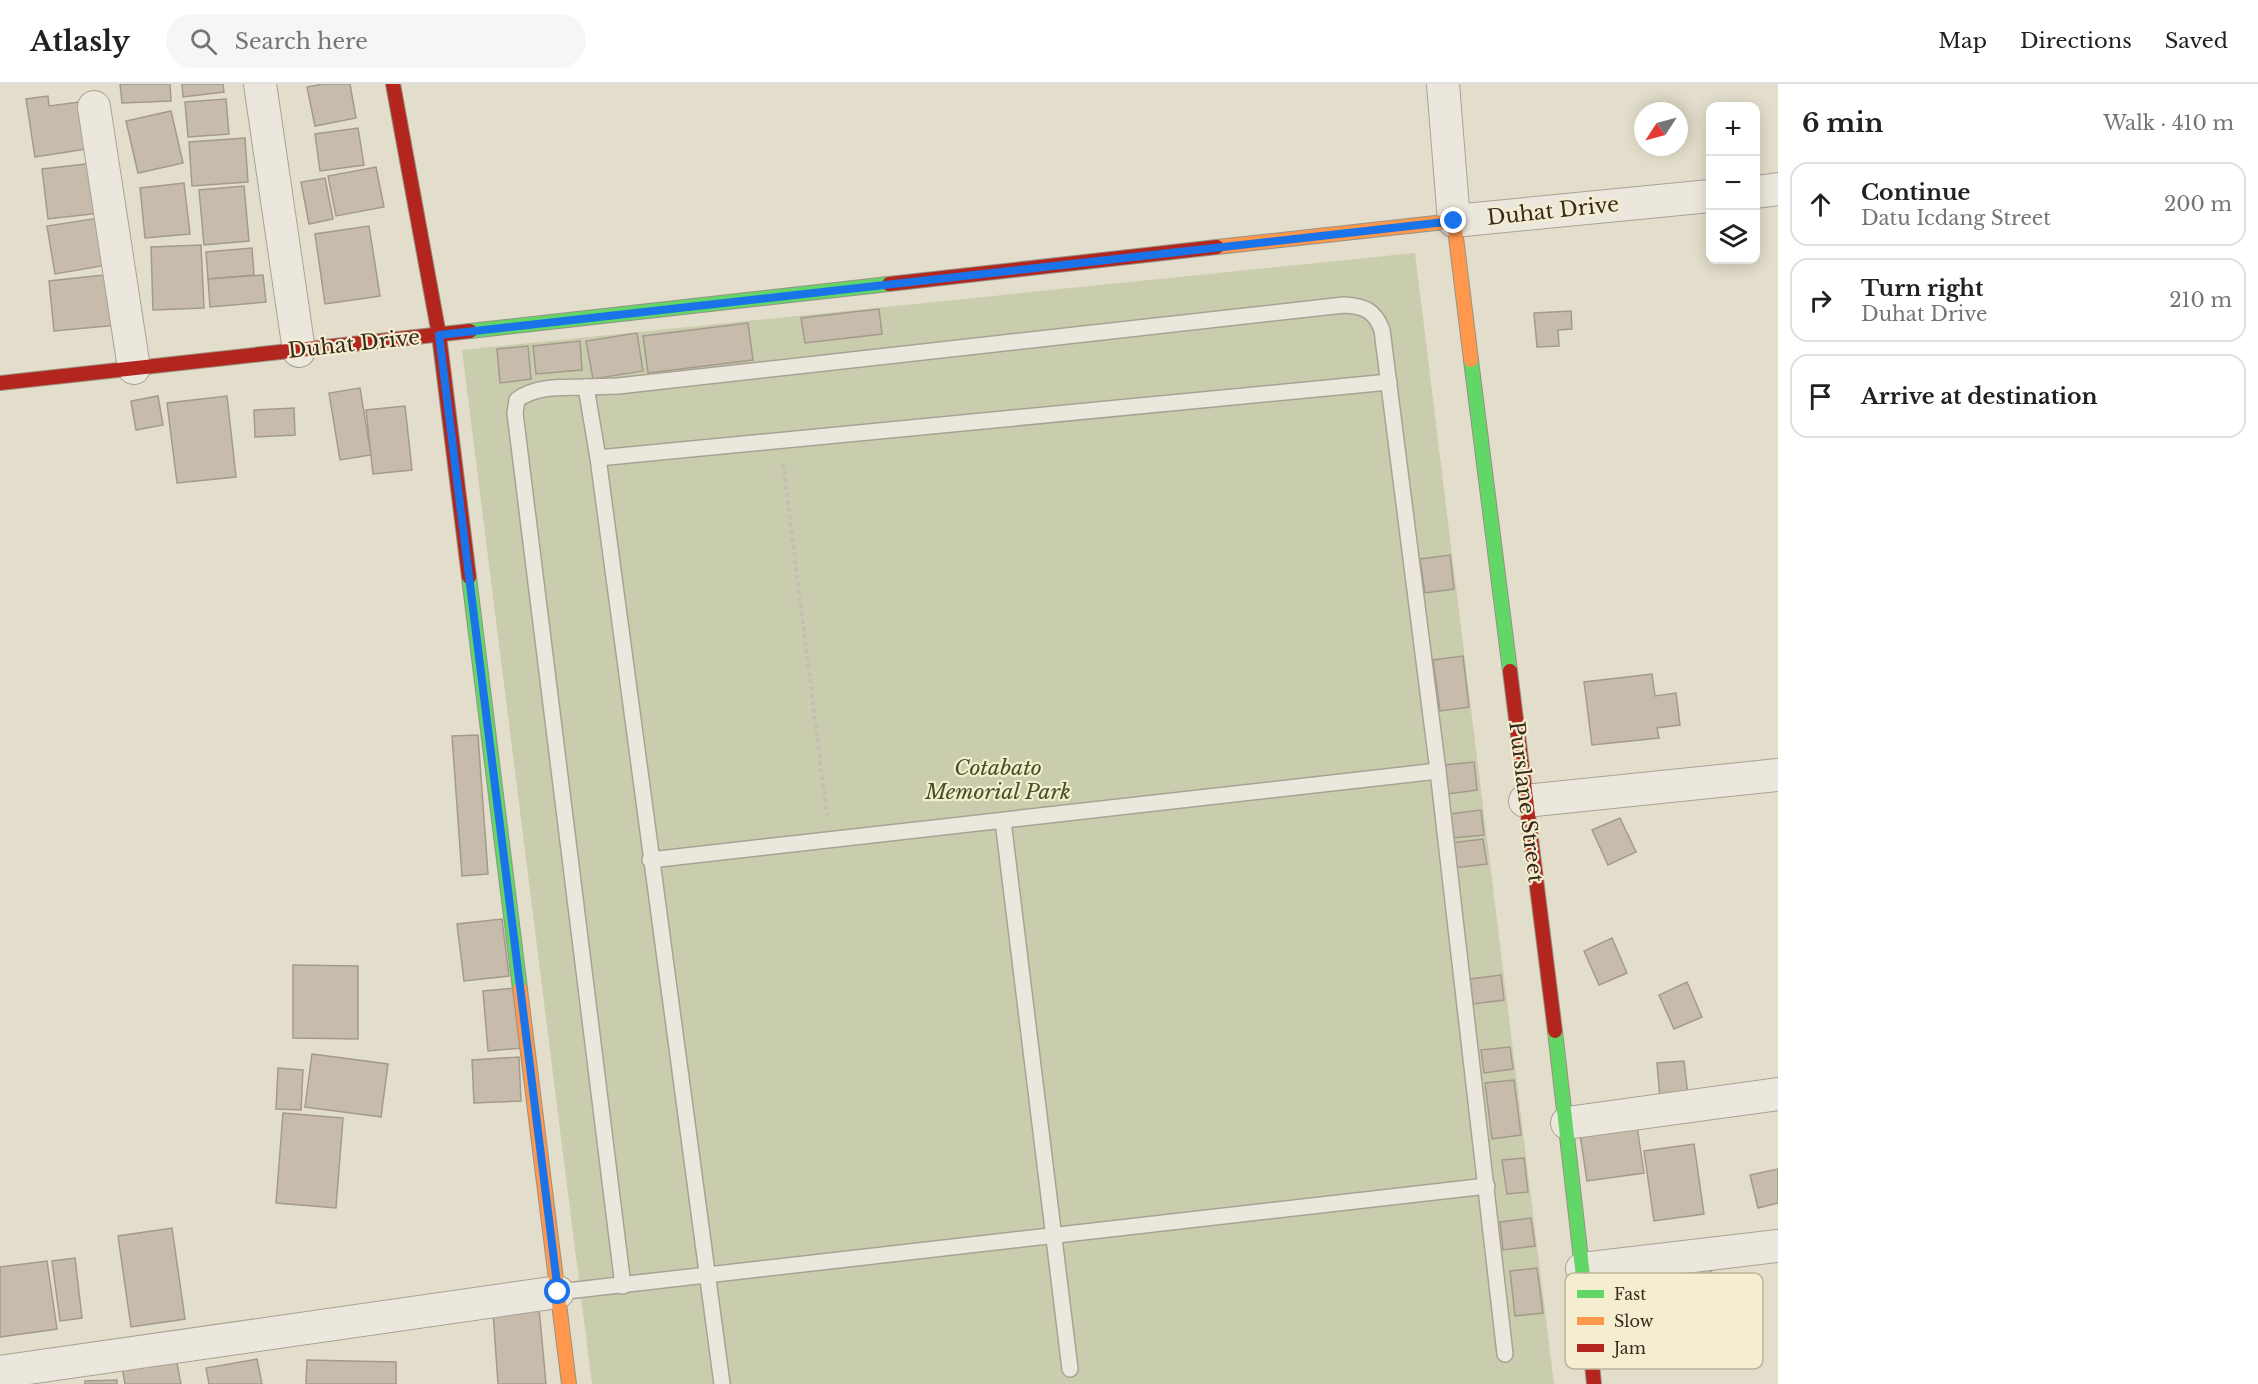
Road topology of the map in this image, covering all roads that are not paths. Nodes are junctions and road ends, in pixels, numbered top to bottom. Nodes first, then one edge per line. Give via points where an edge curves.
1 (260, 84) edge
2 (393, 84) edge
3 (1443, 84) edge
4 (94, 107) dead end
5 (1778, 189) edge
6 (1760, 191) edge
7 (1706, 196) edge
8 (1454, 221) junction
9 (439, 335) junction
10 (299, 351) junction
11 (134, 368) junction
12 (1389, 382) junction
13 (0, 383) edge
14 (586, 387) junction
15 (598, 458) junction
16 (1438, 771) junction
17 (1778, 774) edge
18 (1525, 801) junction
19 (1003, 821) junction
20 (650, 860) junction
21 (1778, 1094) edge
22 (1567, 1123) junction
23 (1487, 1186) junction
24 (1053, 1235) junction
25 (1778, 1246) edge
26 (1582, 1269) junction
27 (1582, 1273) edge
28 (709, 1277) junction
29 (623, 1286) junction
30 (558, 1292) junction
31 (1505, 1354) dead end
32 (1070, 1369) dead end
33 (1592, 1369) edge
34 (0, 1372) edge
35 (569, 1384) edge
36 (722, 1384) edge
37 (1594, 1384) edge

1 - 10 street
2 - 9 street
3 - 8 street
4 - 11 street
5 - 6 street
7 - 8 street, Duhat Drive
8 - 9 street, Duhat Drive
8 - 18 street, Purslane Street
9 - 10 street, Duhat Drive
9 - 30 street
10 - 11 street, Duhat Drive
11 - 13 street, Duhat Drive
12 - 14 lane via 1378,320 1365,307 1344,305
12 - 15 lane
12 - 16 lane
14 - 15 lane
14 - 29 lane via 525,393 518,399 515,413
15 - 20 lane
16 - 19 lane
16 - 23 lane
17 - 18 street
18 - 22 street, Purslane Street
19 - 20 lane
19 - 24 lane
20 - 28 lane
21 - 22 street
22 - 26 street, Purslane Street
23 - 24 lane
23 - 31 lane
24 - 28 lane
24 - 32 lane
25 - 26 street
26 - 27 street, Purslane Street
28 - 29 lane
28 - 36 lane
29 - 30 lane
30 - 34 street
30 - 35 street
33 - 37 street, Purslane Street

